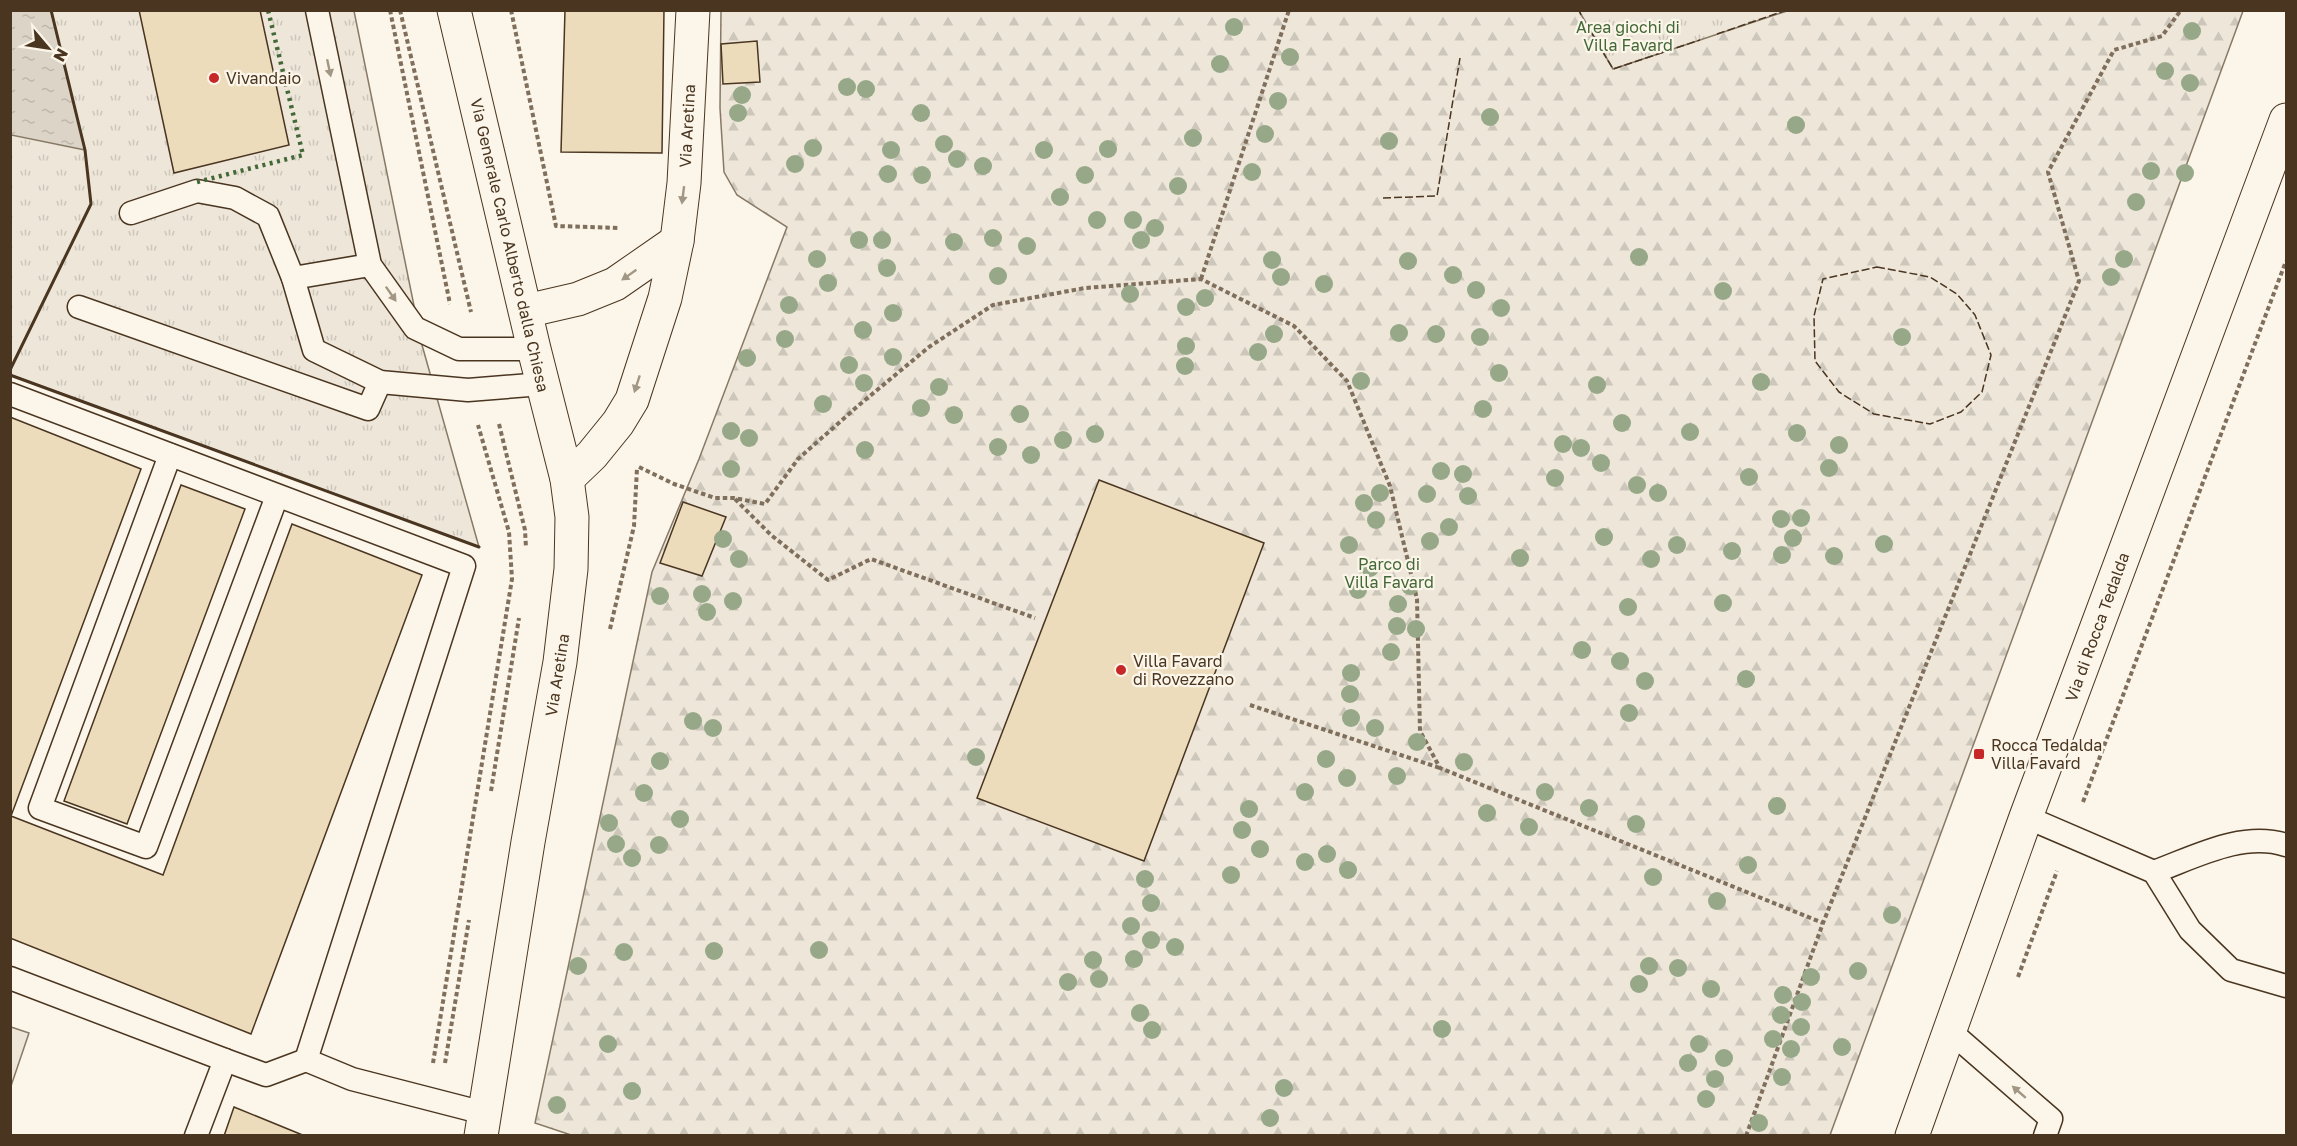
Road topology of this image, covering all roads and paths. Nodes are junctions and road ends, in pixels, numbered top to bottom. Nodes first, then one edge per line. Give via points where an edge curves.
1 (317, 10) edge
2 (454, 10) edge
3 (511, 10) edge
4 (693, 10) edge
5 (1289, 10) edge
6 (2181, 10) edge
7 (2286, 120) edge
8 (131, 213) dead end
9 (623, 228) dead end
10 (676, 241) junction
11 (2286, 261) edge
12 (370, 265) junction
13 (293, 278) junction
14 (1201, 279) junction
15 (79, 307) dead end
16 (526, 311) junction
17 (534, 349) junction
18 (380, 382) junction
19 (542, 384) junction
20 (10, 394) edge
21 (170, 454) junction
22 (567, 479) junction
23 (277, 496) junction
24 (734, 498) junction
25 (1035, 618) dead end
26 (1250, 705) dead end
27 (1440, 768) junction
28 (2080, 810) dead end
29 (2026, 817) junction
30 (2286, 845) edge
31 (2059, 866) dead end
32 (2154, 872) junction
33 (1822, 923) junction
34 (10, 978) edge
35 (2017, 979) dead end
36 (2286, 986) edge
37 (1951, 1032) junction
38 (225, 1060) junction
39 (306, 1060) junction
40 (482, 1124) edge
41 (196, 1136) edge
42 (1746, 1136) edge
43 (1912, 1136) edge
44 (2045, 1136) edge

1 -> 12 lane
2 - 16 street, Via Generale Carlo Alberto dalla Chiesa
3 - 9 path via 556,226
4 -> 10 street, Via Aretina via 684,183
5 - 14 path
6 - 33 path via 2162,36 2114,50 2048,172 2079,281
7 - 29 street, Via di Rocca Tedalda
8 - 13 lane via 197,191 235,198 268,216
10 -> 16 street via 615,284 578,299
10 -> 22 street, Via Aretina via 665,298 632,400 592,455
11 - 28 path
12 - 13 lane
12 -> 17 lane via 415,328 459,349
13 - 18 lane via 314,350
14 - 24 path via 1084,288 993,305 929,347 859,405 798,459 765,504
14 - 27 path via 1294,326 1347,381 1390,486 1417,599 1420,731
15 - 18 lane via 368,409
16 - 17 street, Via Generale Carlo Alberto dalla Chiesa
17 - 19 street, Via Generale Carlo Alberto dalla Chiesa
18 - 19 lane via 468,390
19 - 22 street, Via Generale Carlo Alberto dalla Chiesa
20 - 21 lane
21 - 23 lane
21 - 23 lane via 40,808 146,847
22 - 24 path via 637,466 686,489 715,498
22 - 40 street, Via Aretina via 572,543 560,662
23 - 39 lane via 464,566
24 - 25 path via 771,535 828,580 871,559
26 - 27 path
27 - 33 path
29 - 32 lane
29 - 37 street, Via di Rocca Tedalda
30 - 32 lane via 2270,840 2228,845
31 - 35 path
32 - 36 lane via 2190,930 2231,970
33 - 42 path
34 - 38 lane
37 - 43 street, Via di Rocca Tedalda
44 -> 37 lane via 2050,1119
38 - 39 lane via 266,1075
38 - 41 lane
39 - 40 lane

